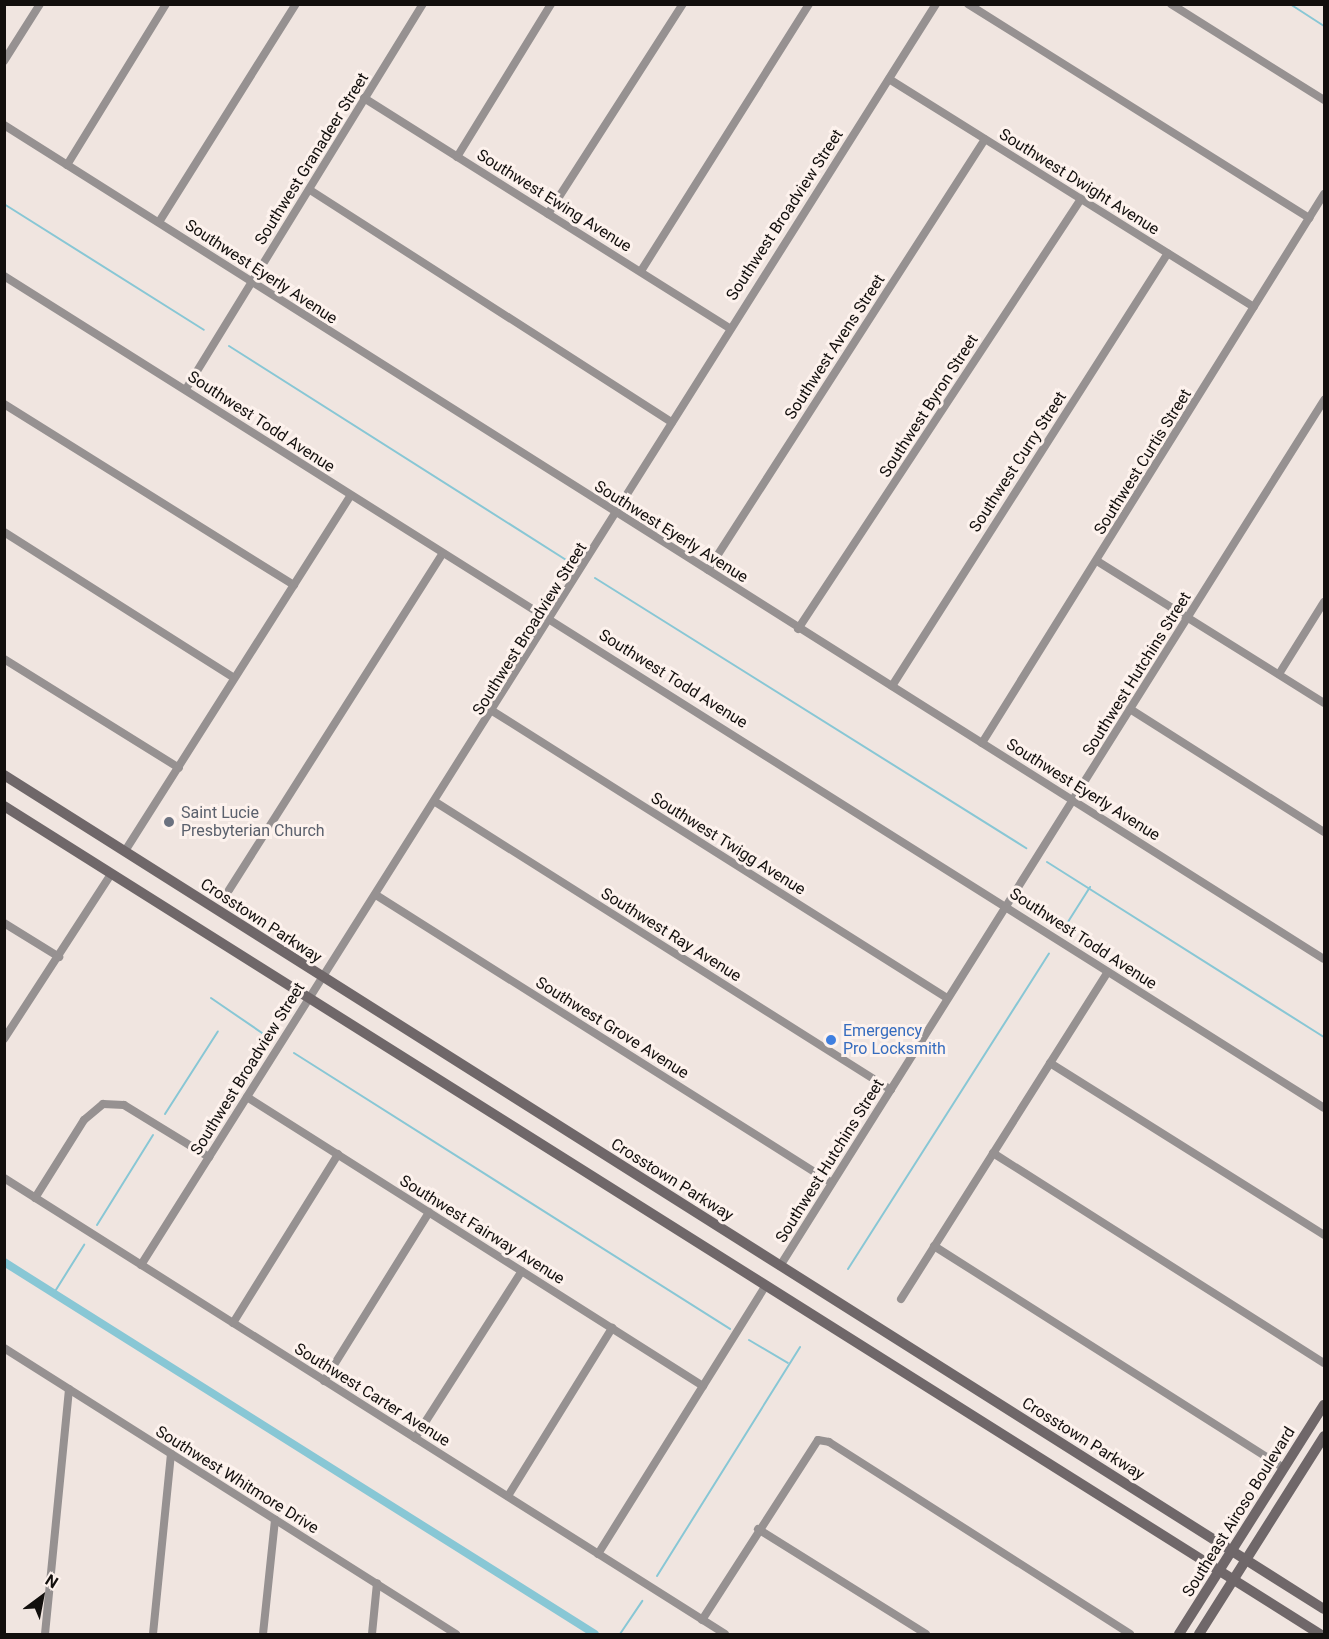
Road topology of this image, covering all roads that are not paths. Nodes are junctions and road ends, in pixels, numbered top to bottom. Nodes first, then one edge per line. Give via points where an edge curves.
1 (40, 4) edge
2 (166, 4) edge
3 (296, 4) edge
4 (423, 4) edge
5 (551, 4) edge
6 (683, 4) edge
7 (809, 4) edge
8 (936, 4) edge
9 (968, 4) edge
10 (1171, 4) edge
11 (4, 61) edge
12 (889, 79) junction
13 (364, 98) junction
14 (1324, 100) edge
15 (4, 125) edge
16 (985, 139) junction
17 (457, 157) junction
18 (67, 165) junction
19 (310, 190) junction
20 (1324, 194) edge
21 (1081, 199) junction
22 (548, 214) junction
23 (1309, 218) junction
24 (159, 222) junction
25 (1168, 253) junction
26 (641, 271) junction
27 (4, 276) edge
28 (251, 282) junction
29 (1254, 307) junction
30 (729, 328) junction
31 (186, 389) junction
32 (1324, 400) edge
33 (4, 404) edge
34 (672, 422) junction
35 (350, 496) junction
36 (616, 514) junction
37 (4, 532) edge
38 (442, 555) junction
39 (1097, 561) junction
40 (708, 570) junction
41 (294, 585) junction
42 (1324, 602) edge
43 (1188, 617) junction
44 (553, 619) junction
45 (798, 628) junction
46 (4, 658) edge
47 (1279, 674) junction
48 (234, 678) junction
49 (892, 686) junction
50 (1324, 703) edge
51 (1130, 709) junction
52 (494, 712) junction
53 (982, 743) junction
54 (178, 768) junction
55 (4, 775) edge
56 (1074, 800) junction
57 (436, 803) junction
58 (4, 806) edge
59 (1324, 832) edge
60 (125, 851) junction
61 (111, 874) junction
62 (229, 890) dead end
63 (376, 895) junction
64 (1006, 906) junction
65 (4, 923) edge
66 (59, 957) junction
67 (1324, 959) edge
68 (1108, 972) junction
69 (322, 977) junction
70 (309, 997) junction
71 (947, 998) junction
72 (4, 1039) edge
73 (1050, 1062) junction
74 (891, 1090) junction
75 (247, 1097) junction
76 (1324, 1108) edge
77 (993, 1153) junction
78 (338, 1154) junction
79 (209, 1157) junction
80 (4, 1178) edge
81 (832, 1183) junction
82 (35, 1198) junction
83 (429, 1212) junction
84 (1324, 1235) edge
85 (934, 1246) junction
86 (141, 1264) junction
87 (780, 1266) junction
88 (522, 1271) junction
89 (766, 1286) junction
90 (901, 1299) dead end
91 (233, 1323) junction
92 (612, 1328) junction
93 (4, 1348) edge
94 (1324, 1363) edge
95 (324, 1381) junction
96 (703, 1386) junction
97 (69, 1389) junction
98 (1324, 1405) edge
99 (1324, 1436) edge
100 (415, 1438) junction
101 (171, 1454) junction
102 (1284, 1468) junction
103 (508, 1496) junction
104 (275, 1520) junction
105 (758, 1529) junction
106 (1232, 1551) junction
107 (598, 1554) junction
108 (1246, 1560) junction
109 (1219, 1571) junction
110 (1233, 1580) junction
111 (377, 1584) junction
112 (1324, 1609) edge
113 (702, 1620) junction
114 (45, 1635) edge
115 (153, 1635) edge
116 (263, 1635) edge
117 (372, 1635) edge
118 (456, 1635) edge
119 (725, 1635) edge
120 (926, 1635) edge
121 (1130, 1635) edge
122 (1179, 1635) edge
123 (1199, 1635) edge
124 (1320, 1635) edge

1 - 11 street
2 - 18 street
3 - 24 street
4 - 13 street, Southwest Granadeer Street
5 - 17 street
6 - 22 street
7 - 26 street
8 - 12 street, Southwest Broadview Street
9 - 23 street
10 - 14 street
12 - 16 street, Southwest Dwight Avenue
12 - 30 street, Southwest Broadview Street
13 - 17 street, Southwest Ewing Avenue
13 - 19 street, Southwest Granadeer Street
15 - 18 street, Southwest Eyerly Avenue
16 - 21 street, Southwest Dwight Avenue
16 - 40 street, Southwest Avens Street
17 - 22 street, Southwest Ewing Avenue
18 - 24 street, Southwest Eyerly Avenue
19 - 28 street, Southwest Granadeer Street
19 - 34 street
20 - 23 street, Southwest Curtis Street
21 - 25 street, Southwest Dwight Avenue
21 - 45 street, Southwest Byron Street
22 - 26 street, Southwest Ewing Avenue
23 - 29 street, Southwest Curtis Street
24 - 28 street, Southwest Eyerly Avenue
25 - 29 street, Southwest Dwight Avenue
25 - 49 street, Southwest Curry Street
26 - 30 street, Southwest Ewing Avenue
27 - 31 street, Southwest Todd Avenue
28 - 31 street, Southwest Granadeer Street
28 - 36 street, Southwest Eyerly Avenue
29 - 39 street, Southwest Curtis Street
30 - 34 street, Southwest Broadview Street
31 - 35 street, Southwest Todd Avenue
32 - 43 street, Southwest Hutchins Street
33 - 41 street
34 - 36 street, Southwest Broadview Street
35 - 38 street, Southwest Todd Avenue
35 - 41 street
36 - 40 street, Southwest Eyerly Avenue
36 - 44 street, Southwest Broadview Street
37 - 48 street
38 - 44 street, Southwest Todd Avenue
38 - 62 street
39 - 43 street
39 - 53 street, Southwest Curtis Street
40 - 45 street, Southwest Eyerly Avenue
41 - 48 street
42 - 47 street
43 - 47 street
43 - 51 street, Southwest Hutchins Street
44 - 52 street, Southwest Broadview Street
44 - 64 street, Southwest Todd Avenue
45 - 49 street, Southwest Eyerly Avenue
46 - 54 street
47 - 50 street
48 - 54 street
49 - 53 street, Southwest Eyerly Avenue
51 - 56 street, Southwest Hutchins Street
51 - 59 street
52 - 57 street, Southwest Broadview Street
52 - 71 street, Southwest Twigg Avenue
53 - 56 street, Southwest Eyerly Avenue
54 - 60 street
55 - 60 main road, Crosstown Parkway
56 - 64 street, Southwest Hutchins Street
56 - 67 street, Southwest Eyerly Avenue
57 - 63 street, Southwest Broadview Street
57 - 74 street, Southwest Ray Avenue
58 - 61 main road
60 - 69 main road, Crosstown Parkway
61 - 66 street
61 - 70 main road
63 - 69 street, Southwest Broadview Street
63 - 81 street, Southwest Grove Avenue
64 - 68 street, Southwest Todd Avenue
64 - 71 street, Southwest Hutchins Street
65 - 66 street
66 - 72 street
68 - 73 street
68 - 76 street, Southwest Todd Avenue
69 - 70 street, Southwest Broadview Street
69 - 87 main road, Crosstown Parkway
70 - 75 street, Southwest Broadview Street
70 - 89 main road
71 - 74 street, Southwest Hutchins Street
73 - 77 street
73 - 84 street
74 - 81 street, Southwest Hutchins Street
75 - 78 street, Southwest Fairway Avenue
75 - 79 street, Southwest Broadview Street
77 - 85 street
77 - 94 street
78 - 83 street, Southwest Fairway Avenue
78 - 91 street
79 - 82 street via 124,1105 103,1104 84,1120
79 - 86 street, Southwest Broadview Street
80 - 82 street, Southwest Carter Avenue
81 - 87 street, Southwest Hutchins Street
82 - 86 street, Southwest Carter Avenue
83 - 88 street, Southwest Fairway Avenue
83 - 95 street
85 - 90 street
85 - 102 street
86 - 91 street, Southwest Carter Avenue
87 - 106 main road, Crosstown Parkway
88 - 92 street, Southwest Fairway Avenue
88 - 100 street
89 - 96 street
89 - 109 main road
91 - 95 street, Southwest Carter Avenue
92 - 96 street, Southwest Fairway Avenue
92 - 103 street
93 - 97 street, Southwest Whitmore Drive
95 - 100 street, Southwest Carter Avenue
96 - 107 street
97 - 101 street, Southwest Whitmore Drive
97 - 114 street
98 - 102 main road, Southeast Airoso Boulevard
99 - 108 main road, Southeast Airoso Boulevard
100 - 103 street, Southwest Carter Avenue
101 - 104 street, Southwest Whitmore Drive
101 - 115 street
102 - 106 main road, Southeast Airoso Boulevard
103 - 107 street, Southwest Carter Avenue
104 - 111 street, Southwest Whitmore Drive
104 - 116 street
105 - 113 street
105 - 120 street
105 - 121 street via 818,1440 829,1442
106 - 108 main road, Crosstown Parkway
106 - 109 main road, Southeast Airoso Boulevard
107 - 113 street, Southwest Carter Avenue
108 - 110 main road, Southeast Airoso Boulevard
108 - 112 main road, Crosstown Parkway
109 - 110 main road
109 - 122 main road, Southeast Airoso Boulevard
110 - 123 main road, Southeast Airoso Boulevard
110 - 124 main road
111 - 117 street
111 - 118 street, Southwest Whitmore Drive
113 - 119 street, Southwest Carter Avenue

